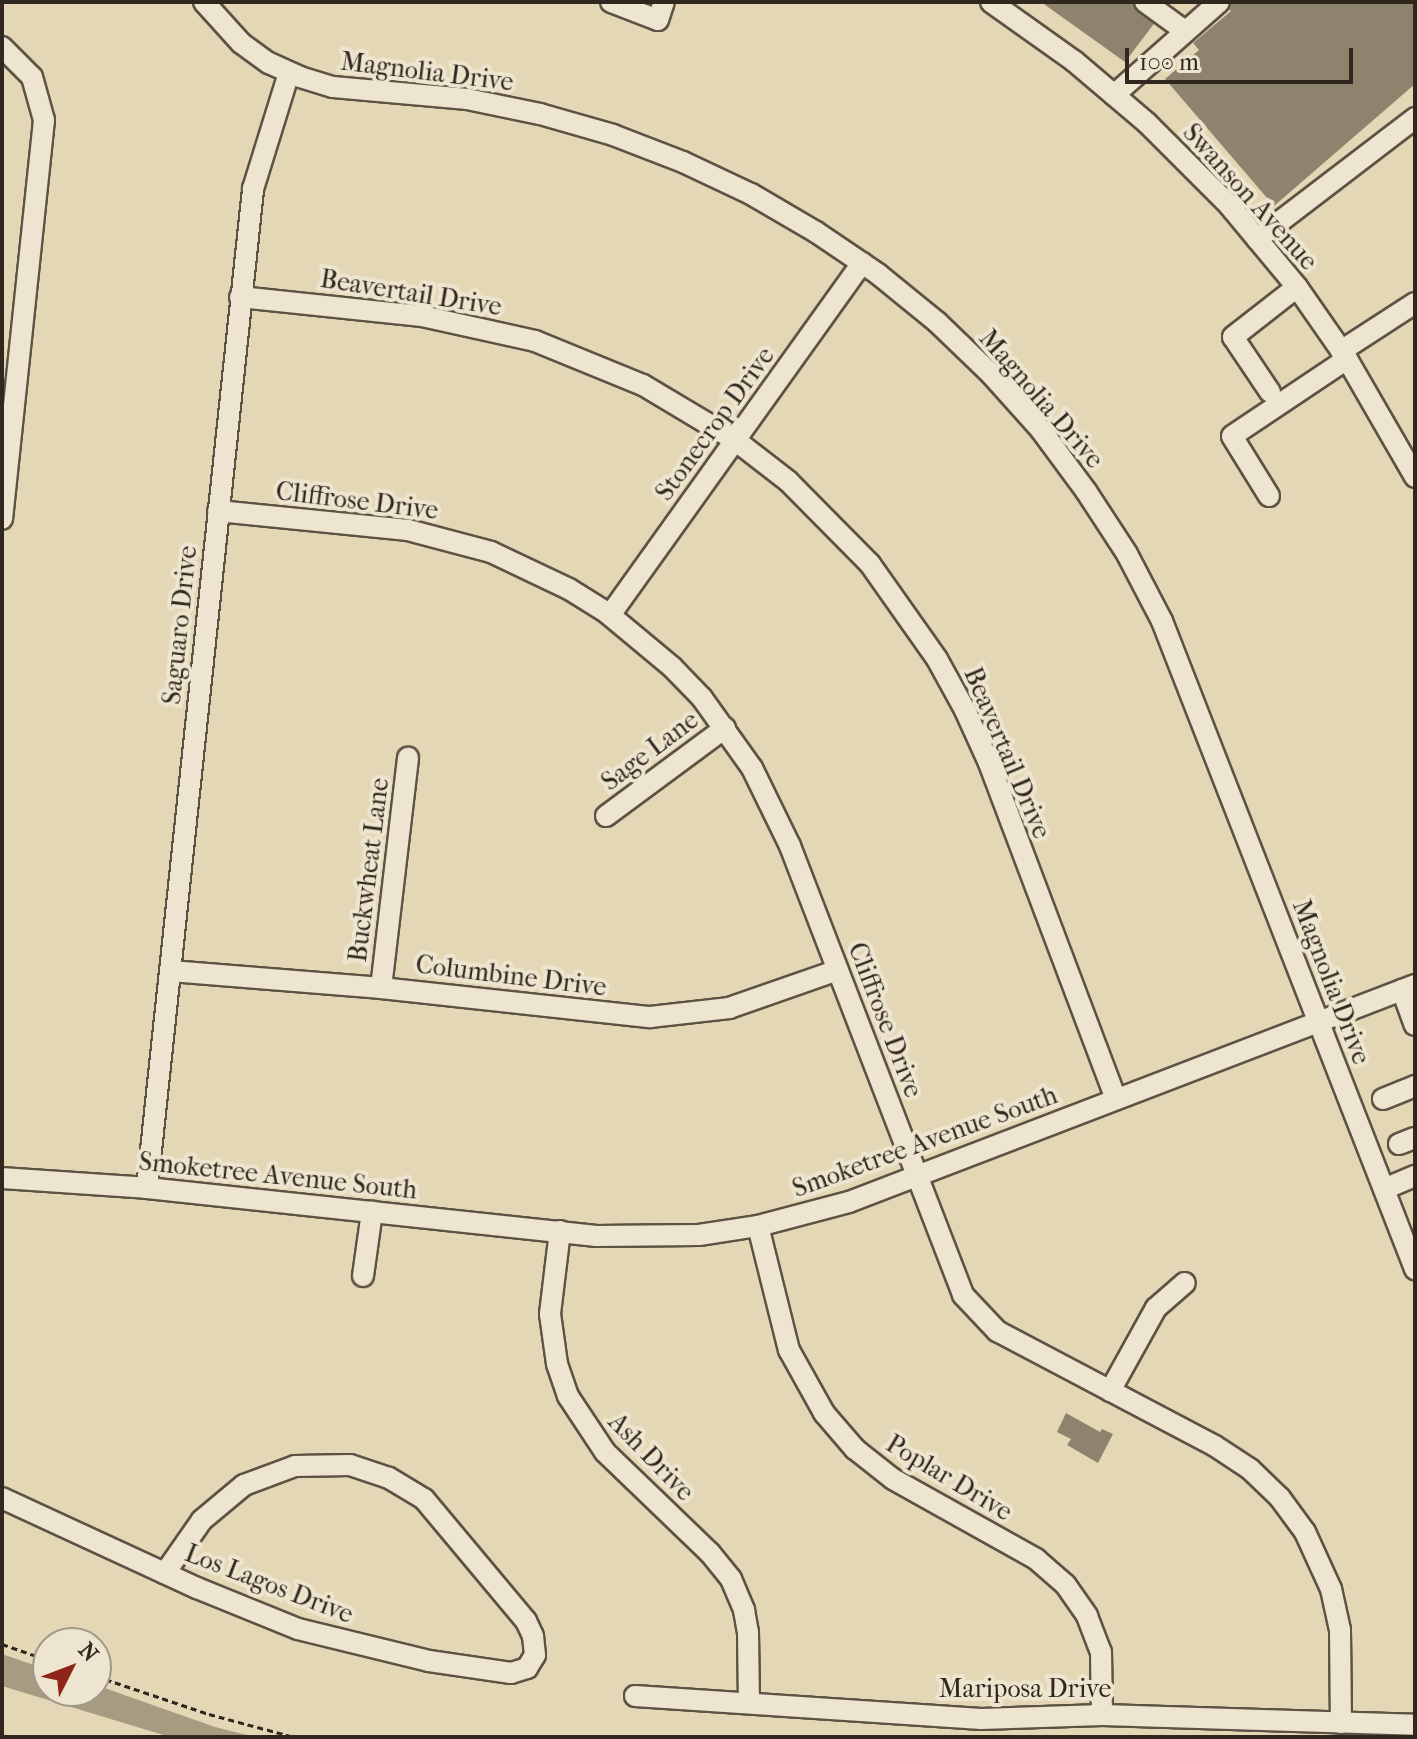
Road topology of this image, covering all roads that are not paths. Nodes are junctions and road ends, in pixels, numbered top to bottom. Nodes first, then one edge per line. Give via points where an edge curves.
1 (204, 2) edge
2 (611, 2) edge
3 (664, 2) edge
4 (991, 2) edge
5 (1145, 2) edge
6 (1219, 2) edge
7 (1185, 31) junction
8 (2, 47) edge
9 (289, 73) junction
10 (1114, 95) junction
11 (1415, 118) edge
12 (1257, 239) junction
13 (862, 263) junction
14 (1297, 287) junction
15 (240, 297) junction
16 (1415, 303) edge
17 (1344, 355) junction
18 (1270, 392) dead end
19 (735, 440) junction
20 (1415, 477) edge
21 (1269, 496) dead end
22 (218, 511) junction
23 (2, 519) edge
24 (610, 615) junction
25 (725, 728) junction
26 (408, 758) dead end
27 (606, 816) dead end
28 (838, 970) junction
29 (171, 971) junction
30 (1408, 987) edge
31 (381, 988) junction
32 (1319, 1022) junction
33 (1415, 1025) edge
34 (1415, 1086) edge
35 (1116, 1099) junction
36 (1383, 1099) dead end
37 (916, 1176) junction
38 (1415, 1176) edge
39 (2, 1178) edge
40 (147, 1188) junction
41 (1384, 1189) junction
42 (372, 1212) junction
43 (758, 1226) junction
44 (560, 1231) junction
45 (1415, 1269) edge
46 (363, 1276) dead end
47 (1185, 1283) dead end
48 (1110, 1391) junction
49 (2, 1498) edge
50 (165, 1573) junction
51 (635, 1696) dead end
52 (749, 1702) junction
53 (1102, 1715) junction
54 (1341, 1723) junction
55 (1415, 1725) edge

1 - 9 street, Magnolia Drive via 241,43
2 - 3 street via 658,20
4 - 10 street, Swanson Avenue
5 - 7 street
6 - 7 street
7 - 10 street
8 - 23 street via 32,77 44,120
9 - 13 street, Magnolia Drive via 333,87 467,99 613,135 751,194
9 - 15 street, Saguaro Drive via 253,189
10 - 12 street, Swanson Avenue via 1155,130
11 - 12 street
12 - 14 street, Swanson Avenue
13 - 19 street, Stonecrop Drive
13 - 32 street, Magnolia Drive via 937,322 991,374 1041,430 1127,554 1192,690
14 - 17 street, Swanson Avenue
14 - 18 street via 1233,337
15 - 19 street, Beavertail Drive via 422,316 535,341 643,385
15 - 22 street, Saguaro Drive
16 - 17 street
17 - 20 street, Swanson Avenue
17 - 21 street via 1232,436
19 - 24 street, Stonecrop Drive
19 - 35 street, Beavertail Drive via 830,521 870,564 937,659 989,763
22 - 24 street, Cliffrose Drive via 450,539 531,569
22 - 29 street, Saguaro Drive
24 - 25 street, Cliffrose Drive via 672,667
25 - 27 street, Sage Lane
25 - 28 street, Cliffrose Drive via 773,806
26 - 31 street, Buckwheat Lane
28 - 31 street, Columbine Drive via 755,1001 677,1017 624,1016
28 - 37 street, Cliffrose Drive
29 - 31 street, Columbine Drive
29 - 40 street, Saguaro Drive
30 - 32 street, Smoketree Avenue South
30 - 33 street
32 - 35 street, Smoketree Avenue South
32 - 41 street, Magnolia Drive
34 - 36 street
35 - 37 street, Smoketree Avenue South
37 - 43 street, Smoketree Avenue South via 836,1206
37 - 48 street, Cliffrose Drive via 959,1287 975,1311 1005,1336
38 - 41 street
39 - 40 street, Smoketree Avenue South
40 - 42 street, Smoketree Avenue South
41 - 45 street, Magnolia Drive
42 - 44 street, Smoketree Avenue South
42 - 46 street
43 - 44 street, Smoketree Avenue South via 647,1238
43 - 53 street, Poplar Drive via 789,1350 824,1413 855,1449 893,1479 1036,1559 1065,1584 1097,1640 1103,1665
44 - 52 street, Ash Drive via 550,1314 561,1380 594,1439 731,1579 746,1621
47 - 48 street via 1156,1308
48 - 54 street, Cliffrose Drive via 1233,1457 1293,1514 1316,1550 1336,1610
49 - 50 street, Los Lagos Drive
50 - 50 street, Los Lagos Drive via 211,1509 256,1478 309,1464 363,1468 424,1499 528,1625 536,1649 530,1665 509,1673 429,1661 351,1644 247,1610
51 - 52 street, Mariposa Drive
52 - 53 street, Mariposa Drive via 981,1719
53 - 54 street, Mariposa Drive
54 - 55 street, Mariposa Drive

